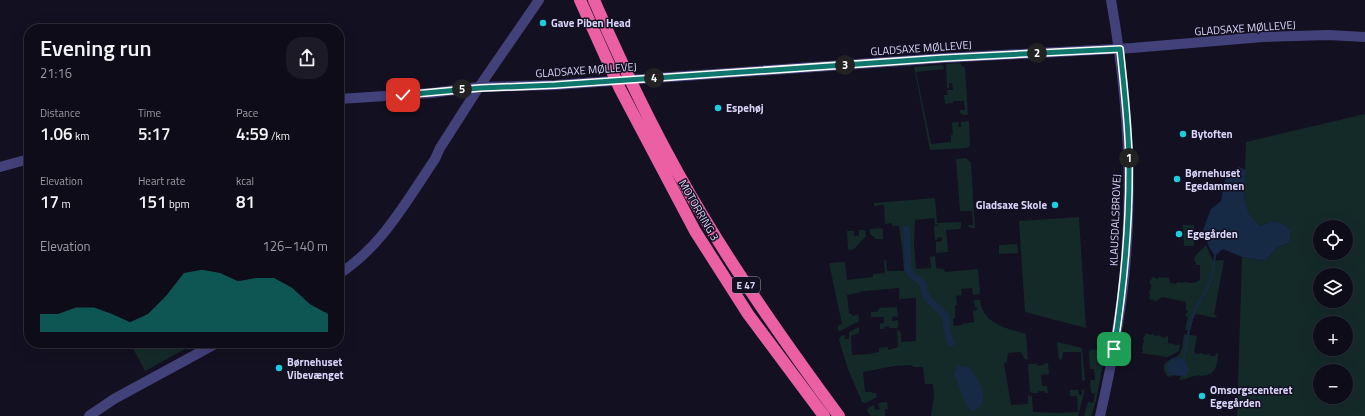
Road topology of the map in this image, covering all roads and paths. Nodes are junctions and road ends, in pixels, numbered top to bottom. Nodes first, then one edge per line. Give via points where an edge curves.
1 (539, 0) edge
2 (546, 0) edge
3 (580, 0) edge
4 (594, 0) edge
5 (1111, 0) edge
6 (1365, 37) edge
7 (1120, 49) junction
8 (483, 87) junction
9 (344, 99) edge
10 (24, 160) edge
11 (0, 167) edge
12 (344, 270) edge
13 (208, 348) edge
14 (89, 416) edge
15 (824, 416) edge
16 (839, 416) edge
17 (1100, 416) edge

1 - 8 street
2 - 8 street
3 - 15 highway, MOTORRING 3 / E 47 via 620,89 695,231 748,314
4 - 16 highway, MOTORRING 3 / E 47 via 623,66 702,215 793,354
5 - 7 street, KLAUSDALSBROVEJ
6 - 7 street, GLADSAXE MØLLEVEJ via 1268,37
7 - 8 street, GLADSAXE MØLLEVEJ
7 - 17 street, KLAUSDALSBROVEJ via 1129,157 1126,250 1120,311
8 - 9 street, GLADSAXE MØLLEVEJ
8 - 12 street via 472,112 435,159 386,232 367,252
10 - 11 street
13 - 14 street via 114,399

